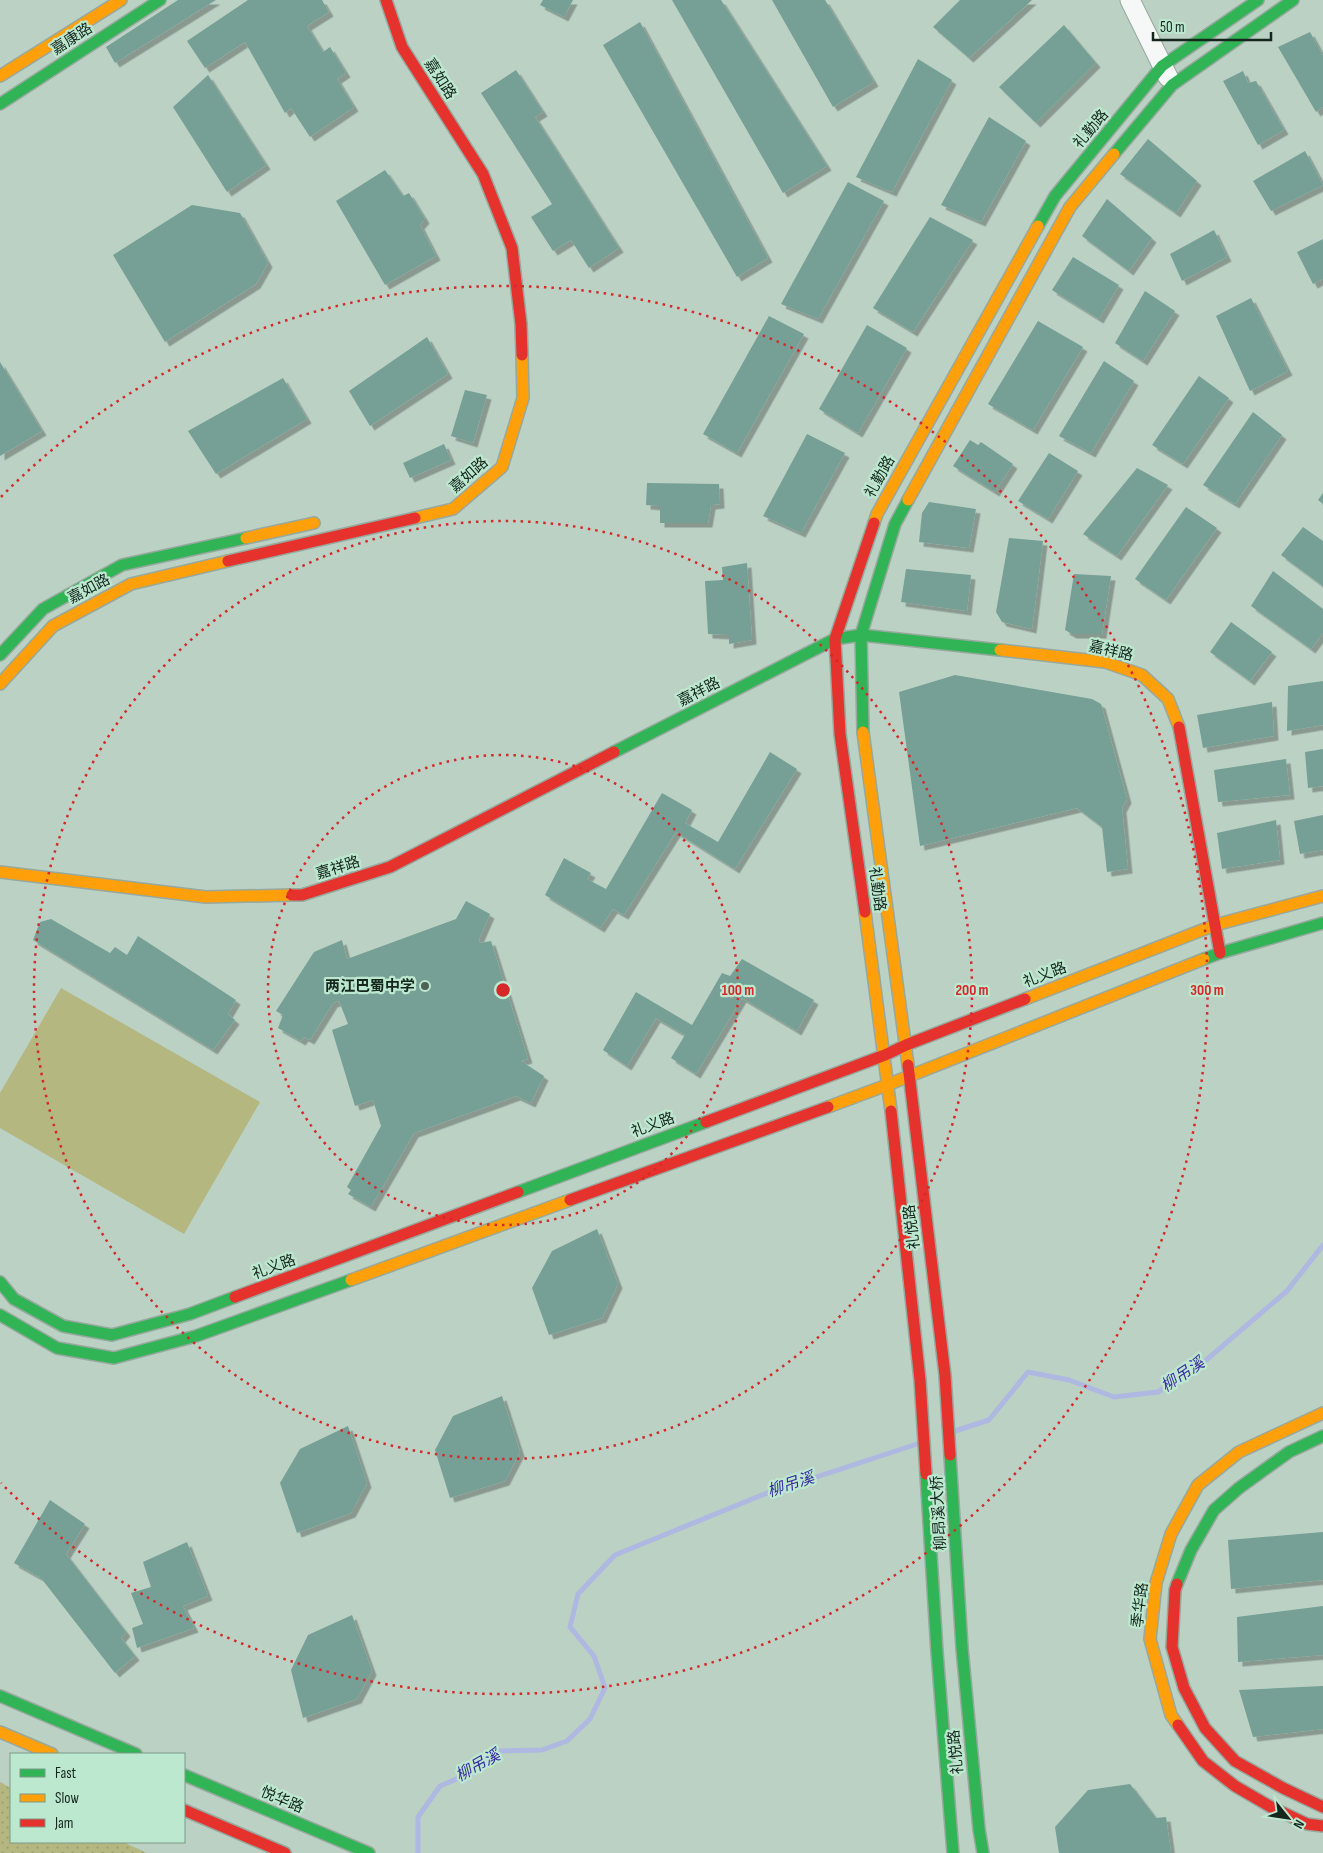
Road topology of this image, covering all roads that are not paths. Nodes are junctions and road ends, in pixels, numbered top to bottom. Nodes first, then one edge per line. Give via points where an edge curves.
1 (122, 0) edge
2 (160, 0) edge
3 (386, 0) edge
4 (1130, 0) edge
5 (1258, 0) edge
6 (1293, 0) edge
7 (1162, 66) junction
8 (0, 76) edge
9 (1172, 85) junction
10 (0, 104) edge
11 (321, 521) dead end
12 (861, 635) junction
13 (835, 639) junction
14 (0, 655) edge
15 (0, 684) edge
16 (0, 872) edge
17 (1323, 896) edge
18 (1323, 923) edge
19 (1215, 925) junction
20 (1220, 953) junction
21 (906, 1045) junction
22 (885, 1054) junction
23 (909, 1076) junction
24 (887, 1085) junction
25 (0, 1282) edge
26 (0, 1315) edge
27 (945, 1376) joint
28 (920, 1380) joint
29 (1323, 1413) edge
30 (1323, 1436) edge
31 (962, 1648) joint
32 (937, 1652) joint
33 (0, 1696) edge
34 (0, 1732) edge
35 (50, 1753) edge
36 (134, 1753) edge
37 (185, 1774) edge
38 (1323, 1807) edge
39 (185, 1810) edge
40 (1323, 1826) edge
41 (285, 1853) edge
42 (368, 1853) edge
43 (953, 1853) edge
44 (983, 1853) edge

1 - 8 main road, 嘉康路
2 - 10 main road, 嘉康路
3 - 15 main road, 嘉如路 via 402,47 483,174 512,248 521,324 523,398 502,467 453,509 131,584 53,626
4 - 7 street
5 - 7 main road, 礼勤路
6 - 9 main road, 礼勤路
7 - 9 street
7 - 13 main road, 礼勤路 via 1050,204 877,514
9 - 12 main road, 礼勤路 via 1070,207 895,524
11 - 14 main road, 嘉如路 via 122,565 43,609
12 - 13 main road, 嘉祥路
12 - 19 main road, 嘉祥路 via 1105,662 1142,675 1168,698 1181,733
12 - 21 main road, 礼勤路 via 863,734
13 - 16 main road, 嘉祥路 via 390,867 302,895 206,897
13 - 22 main road, 礼勤路 via 840,734
17 - 19 main road, 礼义路
18 - 20 main road
19 - 20 main road, 嘉祥路
19 - 21 main road, 礼义路
20 - 23 main road
21 - 22 main road, 礼义路
21 - 23 main road, 礼勤路
22 - 24 main road, 礼勤路
22 - 25 main road, 礼义路 via 190,1314 112,1335 63,1326 14,1299
23 - 24 main road
23 - 27 main road, 礼悦路
24 - 26 main road via 196,1336 114,1358 57,1348
24 - 28 main road, 礼悦路
27 - 31 main road, 柳昂溪大桥
28 - 32 main road, 柳昂溪大桥
29 - 40 main road, 季华路 via 1239,1452 1198,1485 1171,1534 1156,1583 1150,1639 1171,1715 1203,1761 1235,1786 1271,1807 1307,1824
30 - 38 main road via 1289,1452 1214,1510 1191,1550 1175,1590 1172,1647 1184,1688 1205,1728 1236,1761
31 - 44 main road, 礼悦路
32 - 43 main road, 礼悦路
33 - 36 main road
34 - 35 main road
37 - 42 main road, 悦华路
39 - 41 main road

